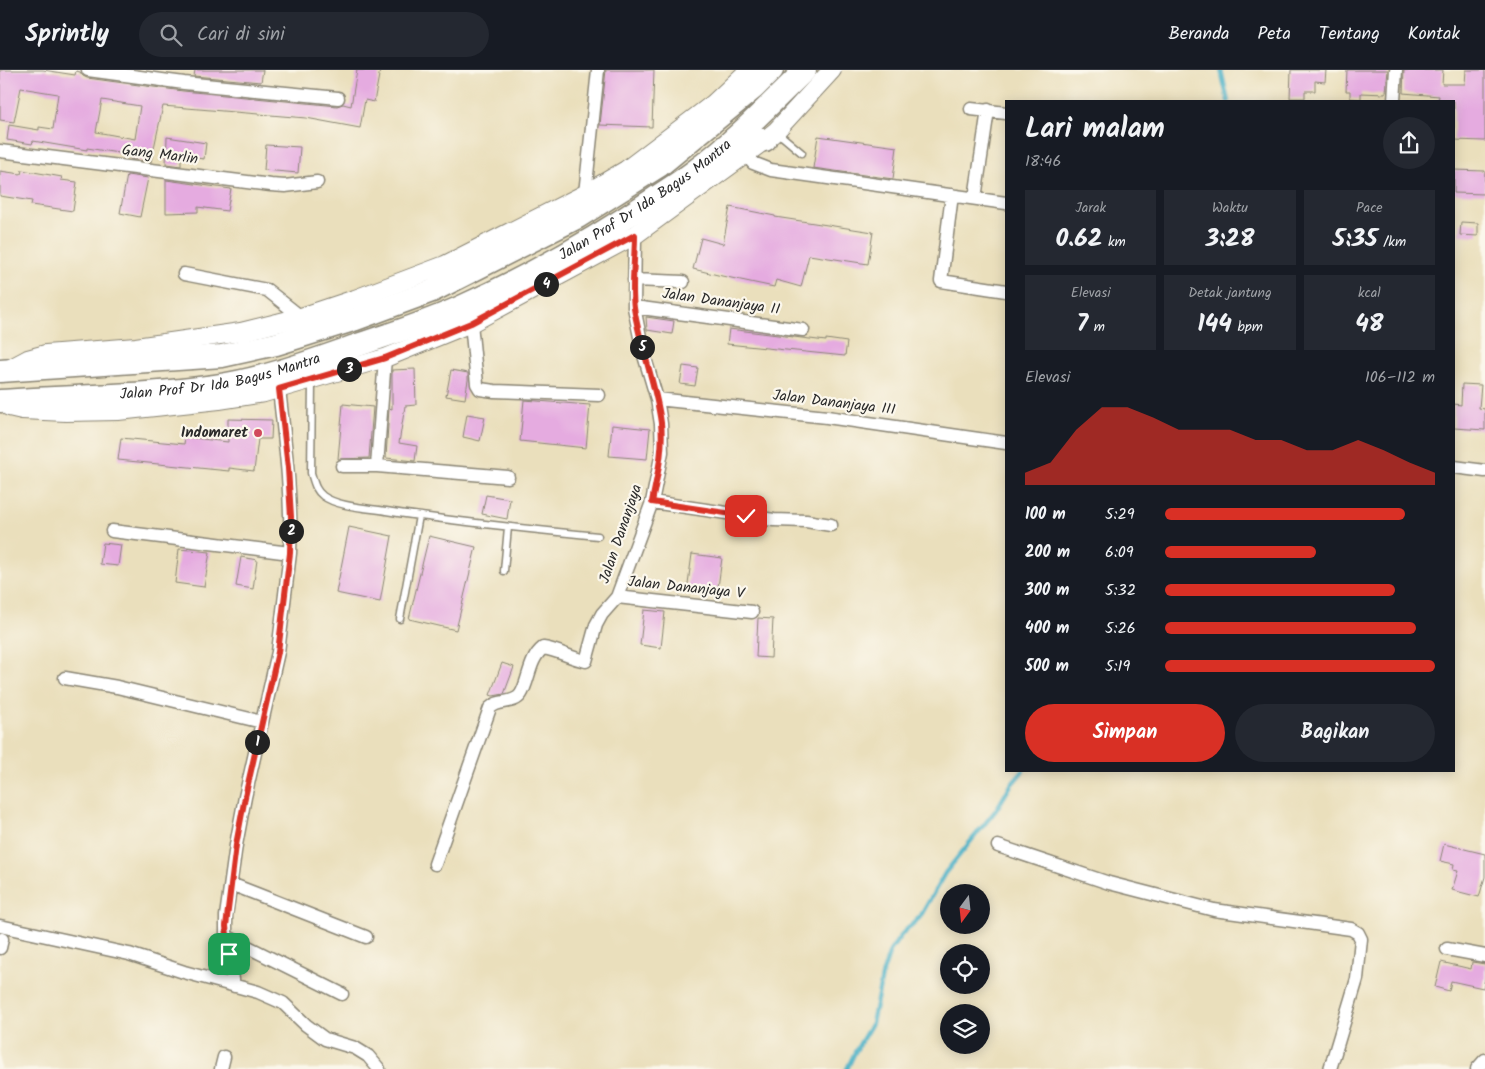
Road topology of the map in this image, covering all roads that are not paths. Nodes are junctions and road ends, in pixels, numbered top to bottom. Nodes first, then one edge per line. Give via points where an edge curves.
1 (88, 70) edge
2 (598, 70) edge
3 (748, 70) edge
4 (772, 70) edge
5 (806, 70) edge
6 (832, 70) edge
7 (1396, 70) edge
8 (338, 98) dead end
9 (1394, 100) edge
10 (971, 109) dead end
11 (718, 110) junction
12 (988, 110) junction
13 (1005, 113) edge
14 (770, 136) junction
15 (741, 147) junction
16 (0, 151) edge
17 (802, 153) dead end
18 (317, 182) dead end
19 (585, 194) junction
20 (952, 195) junction
21 (975, 198) junction
22 (1005, 203) edge
23 (635, 235) junction
24 (184, 274) dead end
25 (634, 280) junction
26 (684, 282) dead end
27 (1005, 291) edge
28 (383, 299) junction
29 (634, 306) junction
30 (301, 317) junction
31 (471, 323) junction
32 (803, 330) dead end
33 (385, 358) junction
34 (312, 370) junction
35 (2, 371) edge
36 (279, 389) junction
37 (600, 395) dead end
38 (657, 399) junction
39 (0, 401) edge
40 (0, 405) edge
41 (1005, 443) edge
42 (342, 466) dead end
43 (377, 466) junction
44 (1455, 467) edge
45 (1485, 471) edge
46 (508, 477) dead end
47 (652, 502) junction
48 (419, 516) junction
49 (832, 525) dead end
50 (508, 527) junction
51 (112, 531) dead end
52 (598, 536) dead end
53 (290, 553) junction
54 (504, 571) dead end
55 (617, 597) junction
56 (752, 612) dead end
57 (400, 618) dead end
58 (65, 678) dead end
59 (262, 722) junction
60 (998, 846) dead end
61 (435, 864) dead end
62 (231, 884) junction
63 (0, 926) edge
64 (226, 936) junction
65 (366, 937) dead end
66 (1447, 949) dead end
67 (1485, 956) edge
68 (234, 986) junction
69 (342, 994) dead end
70 (1485, 1060) edge
71 (380, 1069) edge
72 (1330, 1069) edge
73 (1477, 1069) edge

1 - 8 street via 184,84
2 - 19 street
3 - 11 street
4 - 11 highway, Jalan Prof Dr Ida Bagus Mantra via 754,88
5 - 15 highway, Jalan Prof Dr Ida Bagus Mantra
6 - 14 street
7 - 9 street
10 - 12 street
11 - 19 street
11 - 28 highway, Jalan Prof Dr Ida Bagus Mantra via 659,166 578,217 432,291
12 - 13 street
12 - 21 street
14 - 15 highway
14 - 17 lane
15 - 20 street via 753,163 771,170
15 - 23 street
15 - 34 highway, Jalan Prof Dr Ida Bagus Mantra via 695,171 623,220 516,280
16 - 18 street, Gang Marlin via 271,185
19 - 28 street
20 - 21 street
20 - 27 street via 941,281
21 - 22 street
23 - 25 street, Jalan Dananjaya
23 - 31 street
24 - 30 street via 267,290
25 - 26 street
25 - 29 street, Jalan Dananjaya
28 - 30 street
28 - 35 highway, Jalan Prof Dr Ida Bagus Mantra via 356,319 276,344 222,356
29 - 32 street, Jalan Dananjaya II
29 - 38 street, Jalan Dananjaya
30 - 35 street via 242,332 136,347 46,354
31 - 33 street
31 - 37 street via 476,384 480,389
33 - 34 street
33 - 43 street
34 - 36 street
34 - 39 highway, Jalan Prof Dr Ida Bagus Mantra via 216,386
34 - 48 lane via 311,473 315,487 332,500
36 - 40 street via 219,400 118,410 66,412 22,410
36 - 53 street via 291,517
38 - 41 street, Jalan Dananjaya III via 827,417
38 - 47 street, Jalan Dananjaya via 662,452
42 - 43 street
43 - 46 street
44 - 45 street
47 - 49 street
47 - 55 street, Jalan Dananjaya
48 - 50 lane
48 - 57 lane
50 - 52 lane
50 - 54 lane
51 - 53 street
53 - 59 street via 278,652
55 - 56 street, Jalan Dananjaya V
55 - 61 street, Jalan Dananjaya via 596,625 586,661 543,648 520,696 493,704 490,708
58 - 59 street via 117,687
59 - 62 street via 245,797
60 - 72 street via 1109,883 1214,910 1351,929 1358,933 1361,940 1357,979
62 - 64 street
62 - 65 street
63 - 68 street via 129,954
64 - 68 street
64 - 69 street
66 - 67 street
68 - 71 street via 283,1003 325,1039 355,1048
70 - 73 street

